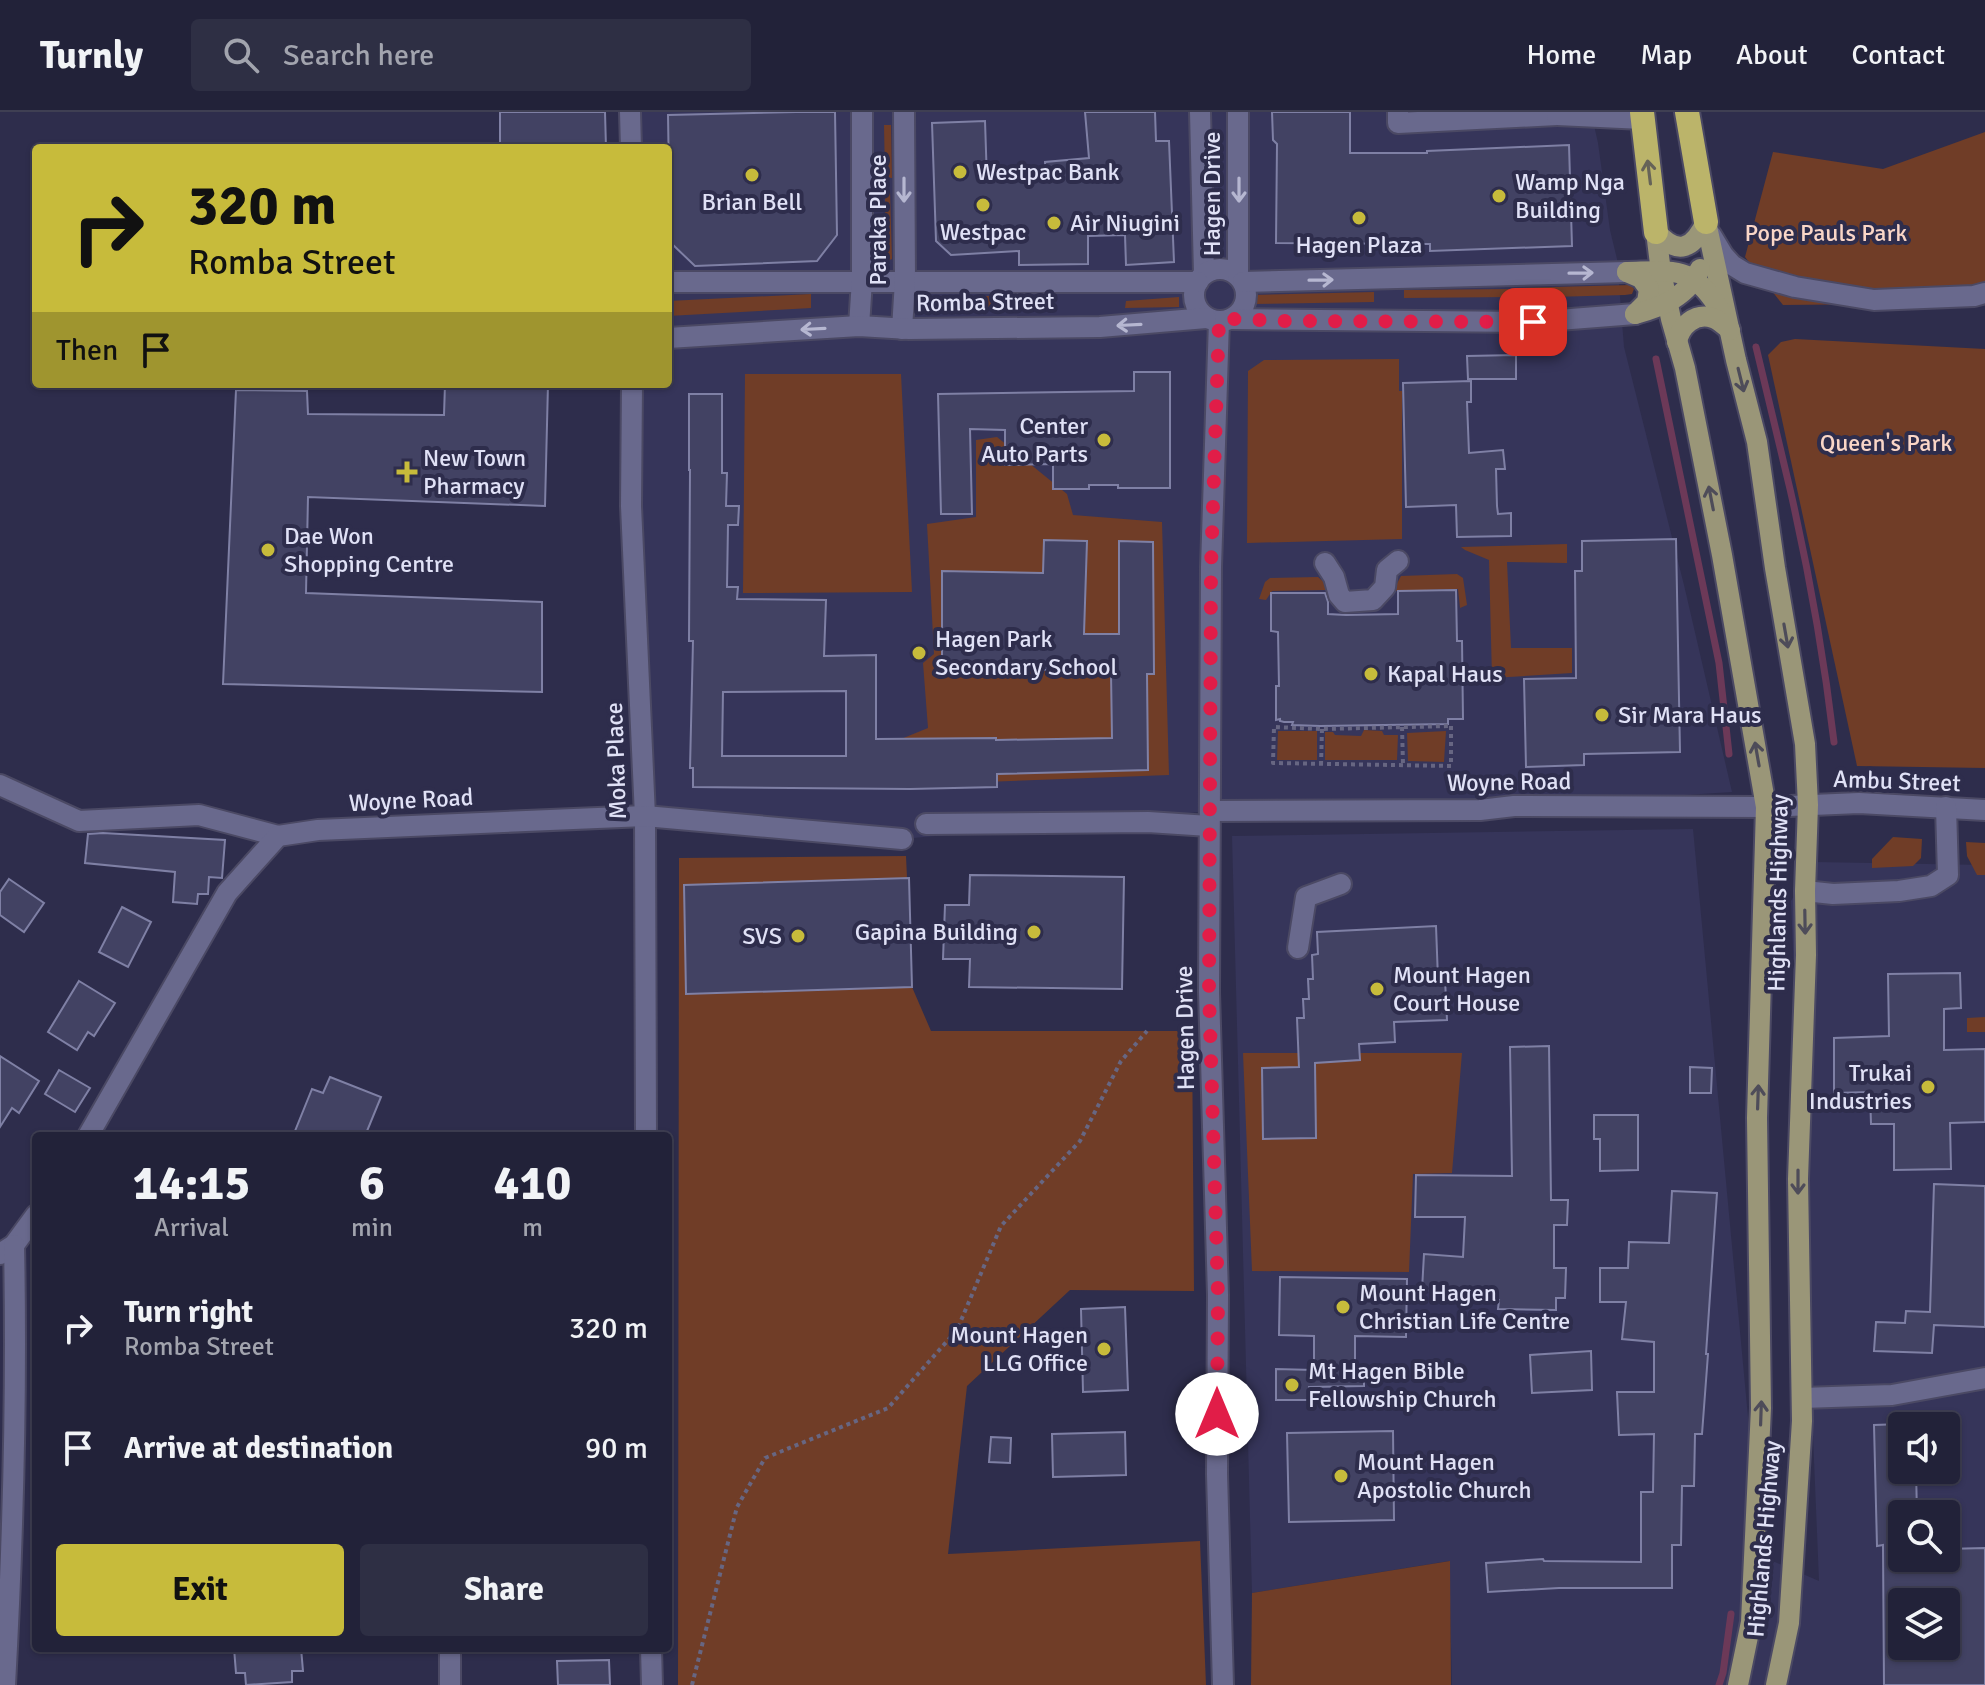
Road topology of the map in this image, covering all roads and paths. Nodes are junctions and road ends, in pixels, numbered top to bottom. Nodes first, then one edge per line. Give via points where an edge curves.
1 (630, 112) edge
2 (862, 112) edge
3 (904, 112) edge
4 (1200, 112) edge
5 (1238, 112) edge
6 (1398, 112) edge
7 (1687, 112) edge
8 (1557, 113) edge
9 (1642, 116) edge
10 (631, 144) edge
11 (1706, 222) junction
12 (1656, 232) junction
13 (1627, 272) junction
14 (1661, 272) junction
15 (1745, 273) junction
16 (1201, 278) junction
17 (1240, 279) junction
18 (862, 280) junction
19 (1694, 280) junction
20 (905, 281) junction
21 (672, 282) edge
22 (1985, 293) edge
23 (1668, 303) junction
24 (1635, 314) junction
25 (1219, 320) junction
26 (859, 326) junction
27 (902, 329) junction
28 (1730, 330) junction
29 (672, 338) edge
30 (1677, 342) junction
31 (632, 388) edge
32 (1398, 561) dead end
33 (1325, 563) dead end
34 (1402, 727) junction
35 (1322, 729) junction
36 (1321, 765) junction
37 (1403, 765) junction
38 (0, 785) edge
39 (1808, 805) junction
40 (1766, 807) junction
41 (1946, 807) junction
42 (1985, 810) edge
43 (645, 816) junction
44 (1210, 818) junction
45 (926, 824) dead end
46 (278, 836) junction
47 (902, 839) dead end
48 (1341, 884) dead end
49 (1805, 891) junction
50 (1298, 948) dead end
51 (1147, 1031) dead end
52 (90, 1132) edge
53 (646, 1132) edge
54 (32, 1220) edge
55 (7, 1250) edge
56 (1985, 1378) edge
57 (1802, 1398) junction
58 (450, 1652) edge
59 (651, 1652) edge
60 (5, 1685) edge
61 (450, 1685) edge
62 (652, 1685) edge
63 (692, 1685) edge
64 (1223, 1685) edge
65 (1738, 1685) edge
66 (1776, 1685) edge

1 - 10 street
2 - 18 street, Paraka Place
3 -> 20 street, Paraka Place
4 - 16 street, Hagen Drive
5 -> 17 street, Hagen Drive
6 - 8 street via 1398,123
7 - 11 highway, Highlands Highway
8 - 9 street
12 -> 9 highway, Highlands Highway
11 - 12 main road via 1696,240 1675,247
11 - 15 street via 1723,255
11 - 19 main road via 1703,263
11 - 28 main road, Highlands Highway
12 - 13 main road via 1647,262
12 - 14 main road, Highlands Highway
13 - 14 main road
17 -> 13 street
13 - 24 main road via 1649,289 1647,302
14 - 19 main road
14 - 23 main road, Highlands Highway
15 - 22 street via 1874,300
15 - 28 street via 1730,290
16 - 17 street via 1222,269
16 - 20 street, Romba Street
16 - 25 street via 1195,305
17 - 25 street via 1246,299 1238,314
18 - 20 street, Romba Street
18 - 21 street, Romba Street
18 - 26 street, Paraka Place
19 - 23 main road
19 - 28 main road via 1714,299
20 - 27 street, Paraka Place
23 - 24 main road
23 - 30 main road, Highlands Highway
24 - 25 street, Romba Street via 1533,322
24 - 30 main road via 1659,323
25 -> 27 street, Romba Street
25 - 44 street, Hagen Drive
26 - 27 street, Romba Street
26 -> 29 street, Romba Street
28 - 30 main road via 1713,318 1698,317 1684,327
28 -> 39 main road, Highlands Highway via 1757,442 1805,744
40 -> 30 main road, Highlands Highway via 1722,555
31 - 43 street, Moka Place via 631,506
32 - 33 street via 1387,570 1385,587 1373,600 1345,602
34 - 35 path
34 - 37 path
34 - 37 path via 1451,726 1451,766
35 - 36 path
35 - 36 path via 1274,727 1273,763
36 - 37 path
38 - 46 street via 79,821 199,815
39 - 40 street, Woyne Road
39 - 41 street, Ambu Street
39 - 49 main road, Highlands Highway
40 - 44 street, Woyne Road via 1514,806
65 -> 40 main road, Highlands Highway via 1751,1622 1761,1408 1757,1118
41 - 42 street, Ambu Street
41 - 49 street via 1948,875 1931,886 1833,894
43 - 46 street, Woyne Road
43 - 47 street, Woyne Road
43 - 53 street, Moka Place
44 - 45 street, Woyne Road
44 - 64 street, Hagen Drive
46 - 52 street via 227,893
48 - 50 street via 1306,897
49 -> 57 main road, Highlands Highway via 1798,1179
51 - 63 path via 1121,1061 1080,1141 1001,1226 957,1330 888,1408 765,1458 737,1507
54 - 55 street
55 - 60 street via 16,1328
56 - 57 street via 1892,1395
57 - 66 main road, Highlands Highway via 1789,1623
58 - 61 street
59 - 62 street

